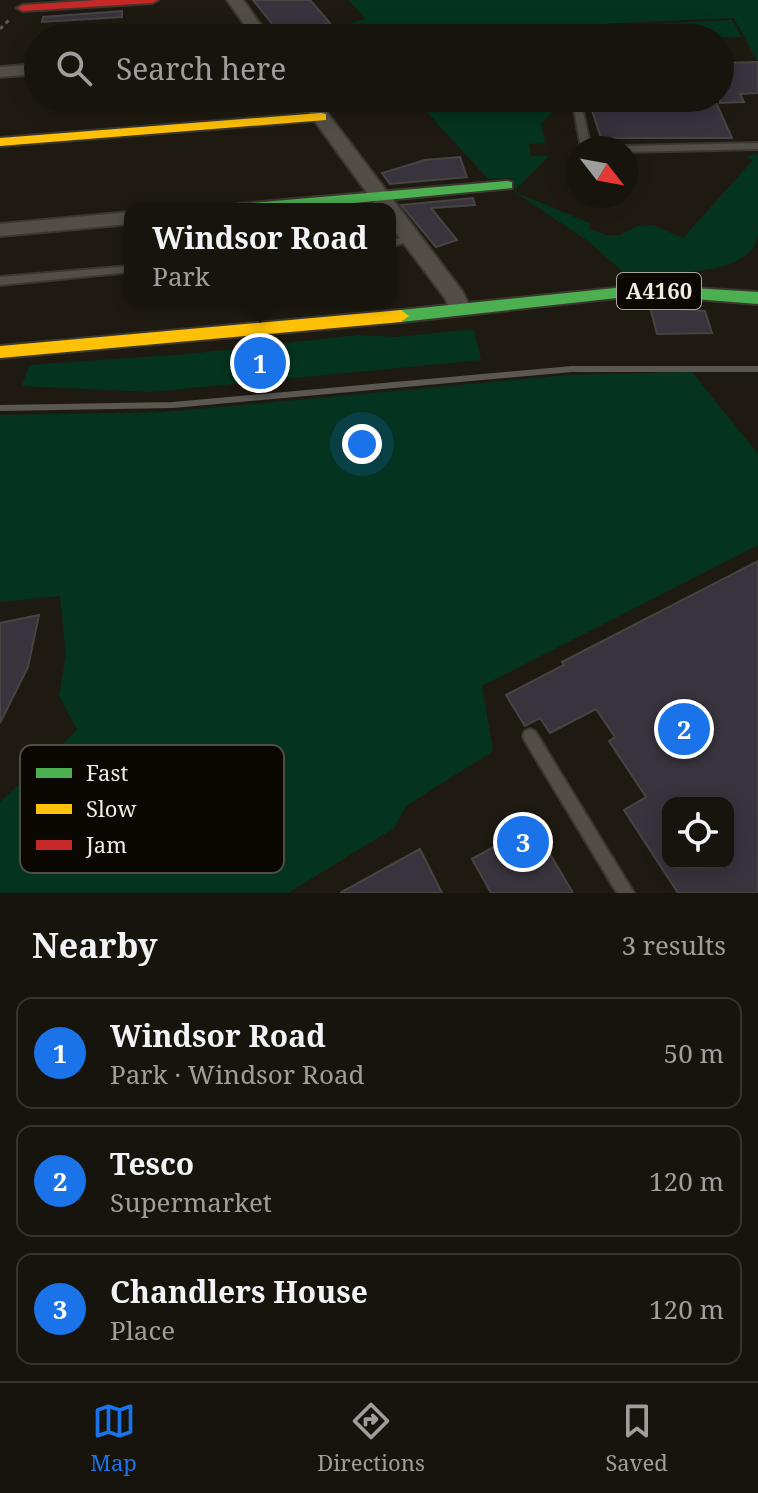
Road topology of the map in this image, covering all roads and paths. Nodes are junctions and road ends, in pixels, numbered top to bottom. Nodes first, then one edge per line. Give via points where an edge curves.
1 (152, 0) edge
2 (235, 0) edge
3 (23, 8) dead end
4 (252, 24) edge
5 (24, 70) edge
6 (0, 72) edge
7 (317, 112) edge
8 (579, 112) edge
9 (321, 117) junction
10 (584, 136) edge
11 (0, 142) edge
12 (758, 146) edge
13 (638, 149) edge
14 (507, 185) dead end
15 (384, 203) edge
16 (396, 204) edge
17 (124, 219) edge
18 (0, 230) edge
19 (400, 241) edge
20 (124, 270) edge
21 (0, 281) edge
22 (758, 298) edge
23 (460, 309) junction
24 (0, 352) edge
25 (530, 736) dead end
26 (626, 893) edge

1 - 3 street
2 - 4 street
5 - 6 street
7 - 9 street
8 - 10 lane
9 - 11 street
9 - 15 street
12 - 13 lane
14 - 16 street
17 - 18 street
19 - 23 street via 455,296
20 - 21 lane
22 - 23 street, A4160 via 644,290
23 - 24 street, A4160
25 - 26 lane

